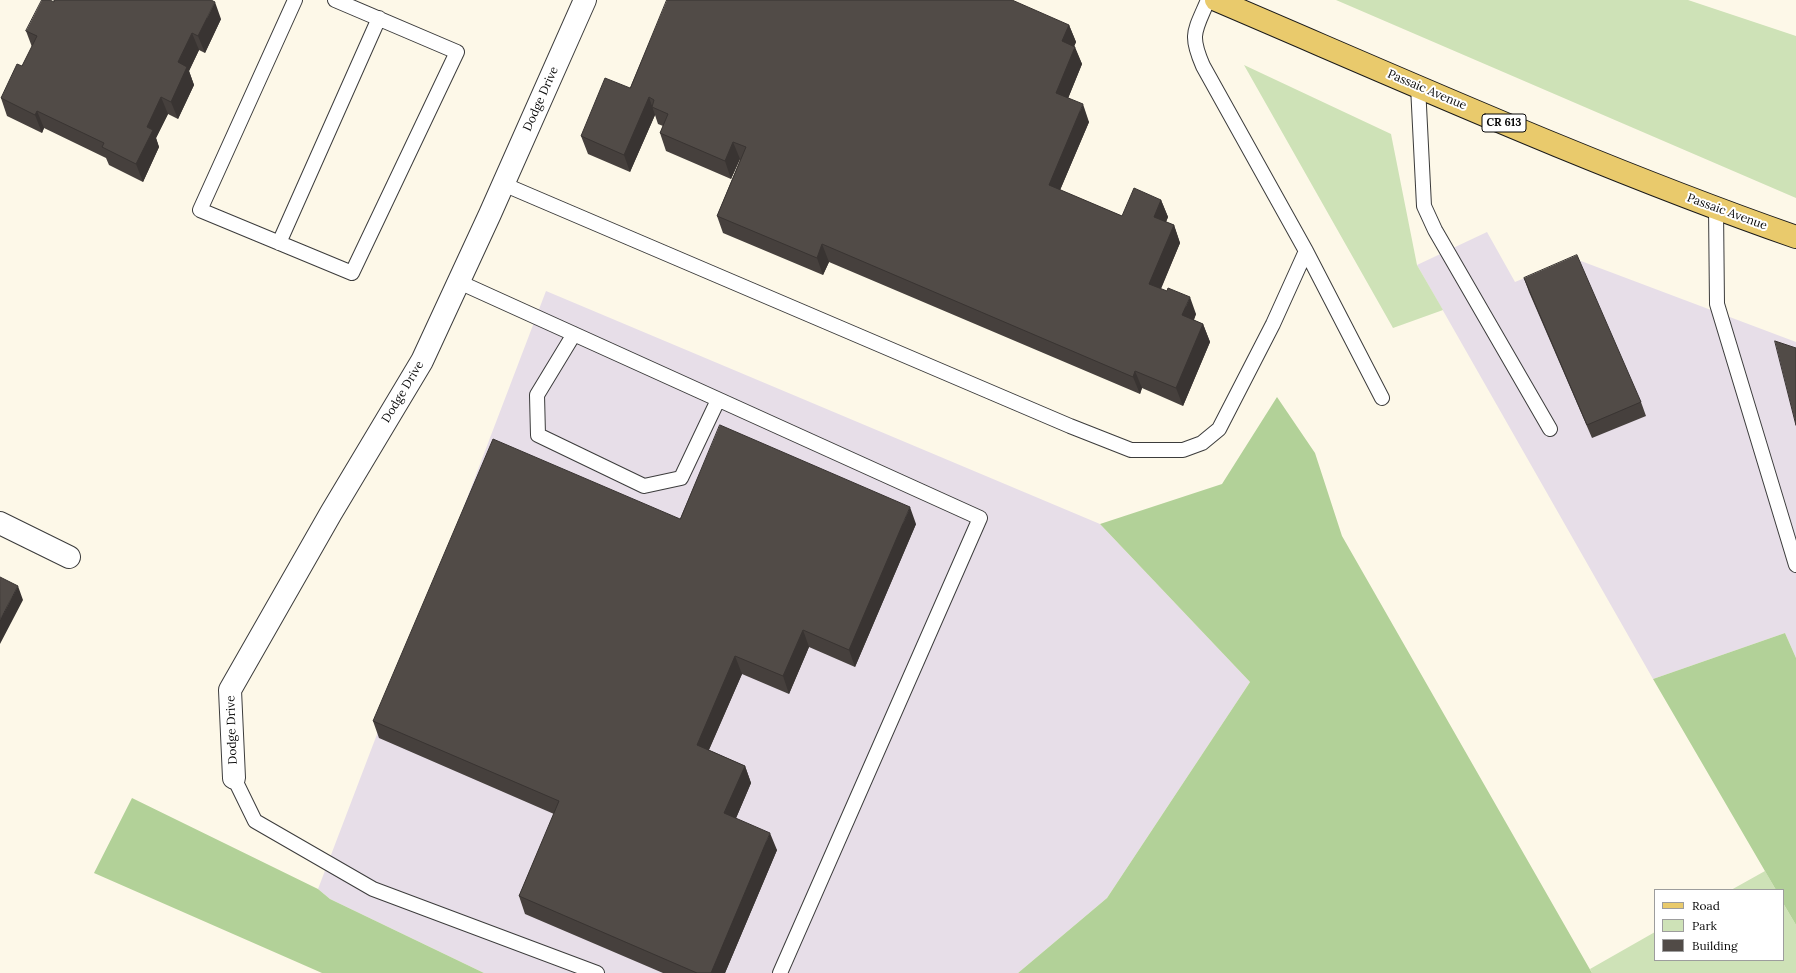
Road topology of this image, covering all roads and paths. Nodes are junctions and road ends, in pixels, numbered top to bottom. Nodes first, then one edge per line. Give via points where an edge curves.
1 (295, 0) edge
2 (335, 0) edge
3 (585, 0) edge
4 (1208, 0) edge
5 (1216, 0) edge
6 (379, 18) junction
7 (1418, 86) junction
8 (503, 184) junction
9 (1716, 209) junction
10 (1796, 237) edge
11 (279, 243) junction
12 (1306, 251) junction
13 (459, 282) junction
14 (574, 334) junction
15 (1382, 398) dead end
16 (718, 400) junction
17 (1550, 429) dead end
18 (0, 523) edge
19 (70, 558) dead end
20 (1796, 565) edge
21 (234, 778) joint
22 (596, 973) edge
23 (780, 973) edge

1 - 11 lane via 200,210
2 - 6 lane
3 - 8 street, Dodge Drive
4 - 12 lane via 1195,31 1194,47
5 - 7 main road, Passaic Avenue / CR 613
6 - 11 lane
6 - 11 lane via 456,52 352,273
7 - 9 main road, Passaic Avenue / CR 613
7 - 17 lane via 1424,206 1435,230
8 - 12 lane via 1131,450 1183,450 1202,443 1219,429 1279,312
8 - 13 street, Dodge Drive
9 - 10 main road, Passaic Avenue / CR 613
9 - 20 lane via 1717,304
12 - 15 lane
13 - 14 lane
13 - 21 street, Dodge Drive via 422,361 230,690
14 - 16 lane
14 - 16 lane via 537,395 538,435 644,486 681,478
16 - 23 lane via 980,518
18 - 19 street
21 - 22 lane via 255,821 373,889

